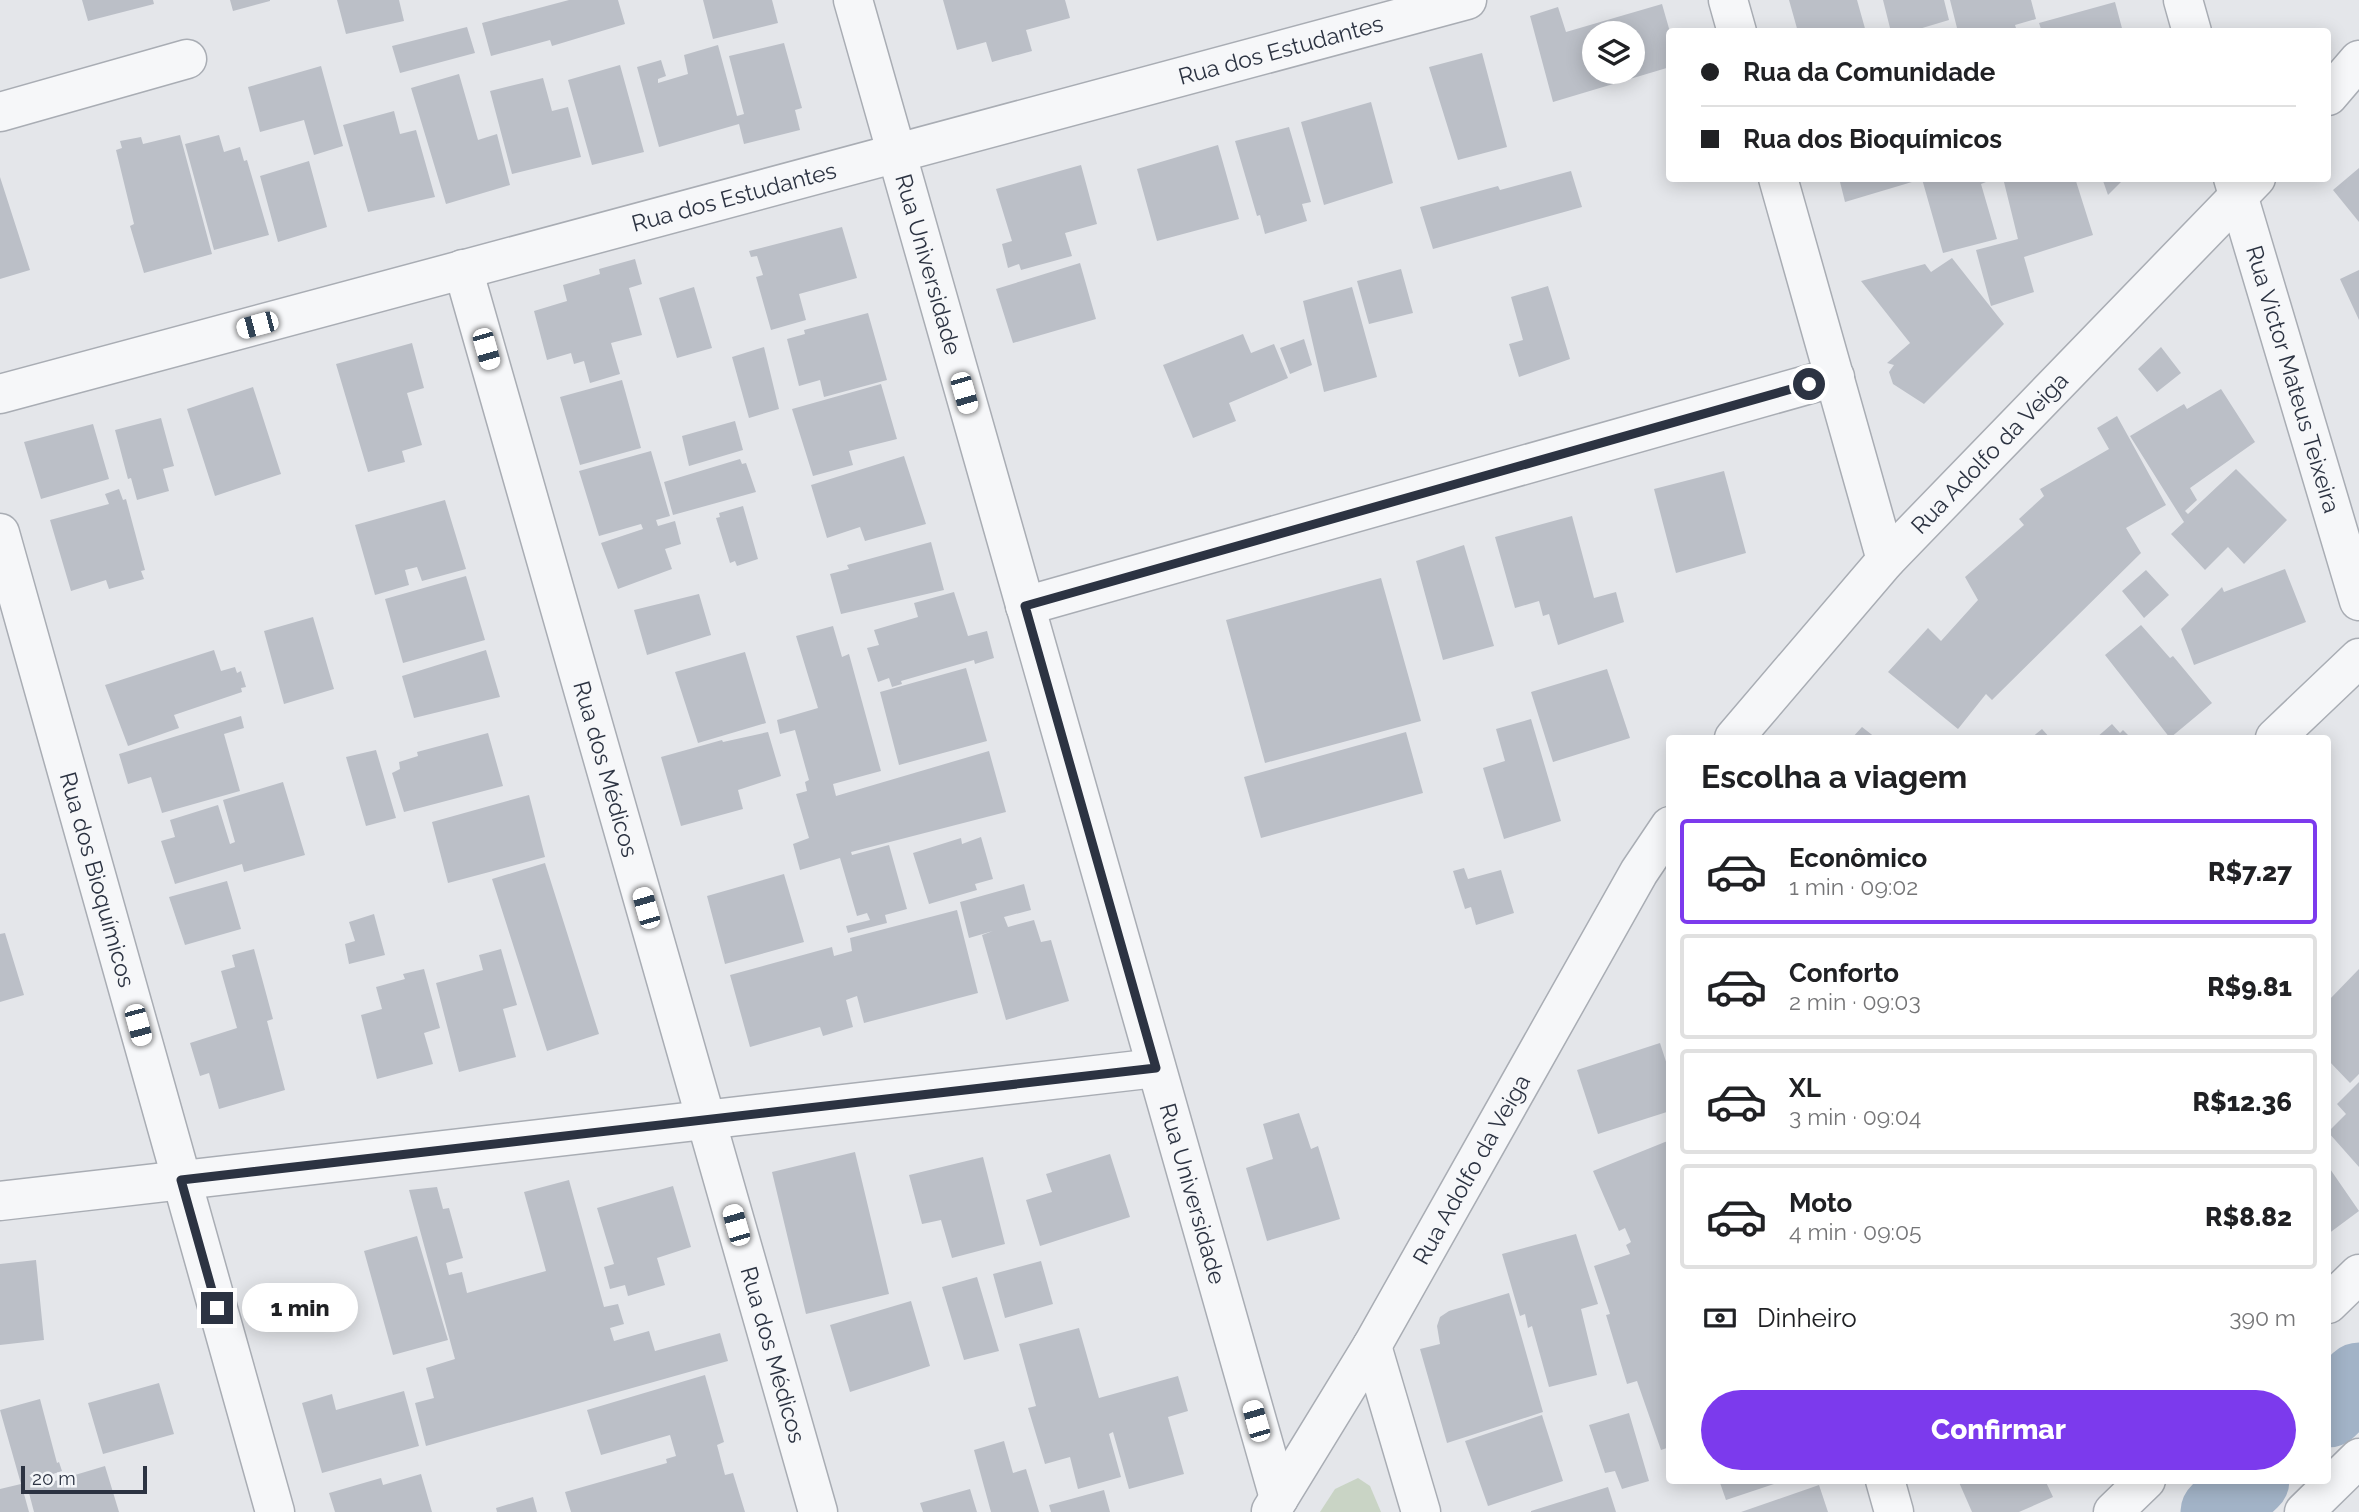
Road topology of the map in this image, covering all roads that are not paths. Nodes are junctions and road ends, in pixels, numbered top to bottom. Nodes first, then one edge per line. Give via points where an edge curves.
1 (853, 0) edge
2 (1467, 0) edge
3 (1728, 0) edge
4 (2183, 0) edge
5 (1736, 28) edge
6 (2191, 28) edge
7 (187, 59) dead end
8 (2359, 60) edge
9 (2331, 93) edge
10 (0, 112) edge
11 (896, 153) junction
12 (1780, 182) edge
13 (2243, 185) edge
14 (463, 270) junction
15 (1835, 377) junction
16 (0, 394) edge
17 (0, 533) edge
18 (1886, 560) junction
19 (2359, 601) edge
20 (1025, 606) junction
21 (2359, 658) edge
22 (1737, 735) edge
23 (2278, 735) edge
24 (1666, 832) edge
25 (1156, 1068) junction
26 (706, 1120) junction
27 (181, 1180) junction
28 (0, 1201) edge
29 (2359, 1273) edge
30 (2331, 1301) edge
31 (1372, 1346) junction
32 (2359, 1458) edge
33 (1886, 1484) edge
34 (2142, 1484) edge
35 (1275, 1505) edge
36 (275, 1512) edge
37 (818, 1512) edge
38 (1421, 1512) edge
39 (1894, 1512) edge
40 (2113, 1512) edge
41 (2304, 1512) edge

1 - 11 street, Rua Universidade
2 - 11 street, Rua dos Estudantes
3 - 5 street
4 - 6 street
7 - 10 street
8 - 9 street
11 - 14 street, Rua dos Estudantes
11 - 20 street, Rua Universidade
12 - 15 street
13 - 18 street, Rua Adolfo da Veiga
13 - 19 street, Rua Victor Mateus Teixeira
14 - 16 street, Rua dos Estudantes
14 - 26 street, Rua dos Médicos
15 - 18 street
15 - 20 street
17 - 27 street, Rua dos Bioquímicos
18 - 22 street, Rua Adolfo da Veiga
20 - 25 street, Rua Universidade
21 - 23 street
24 - 31 street, Rua Adolfo da Veiga via 1639,872
25 - 26 street
25 - 35 street, Rua Universidade
26 - 27 street
26 - 37 street, Rua dos Médicos
27 - 28 street
27 - 36 street, Rua dos Bioquímicos
29 - 30 street
31 - 35 street, Rua Adolfo da Veiga
31 - 38 street
32 - 41 street
33 - 39 street
34 - 40 street

